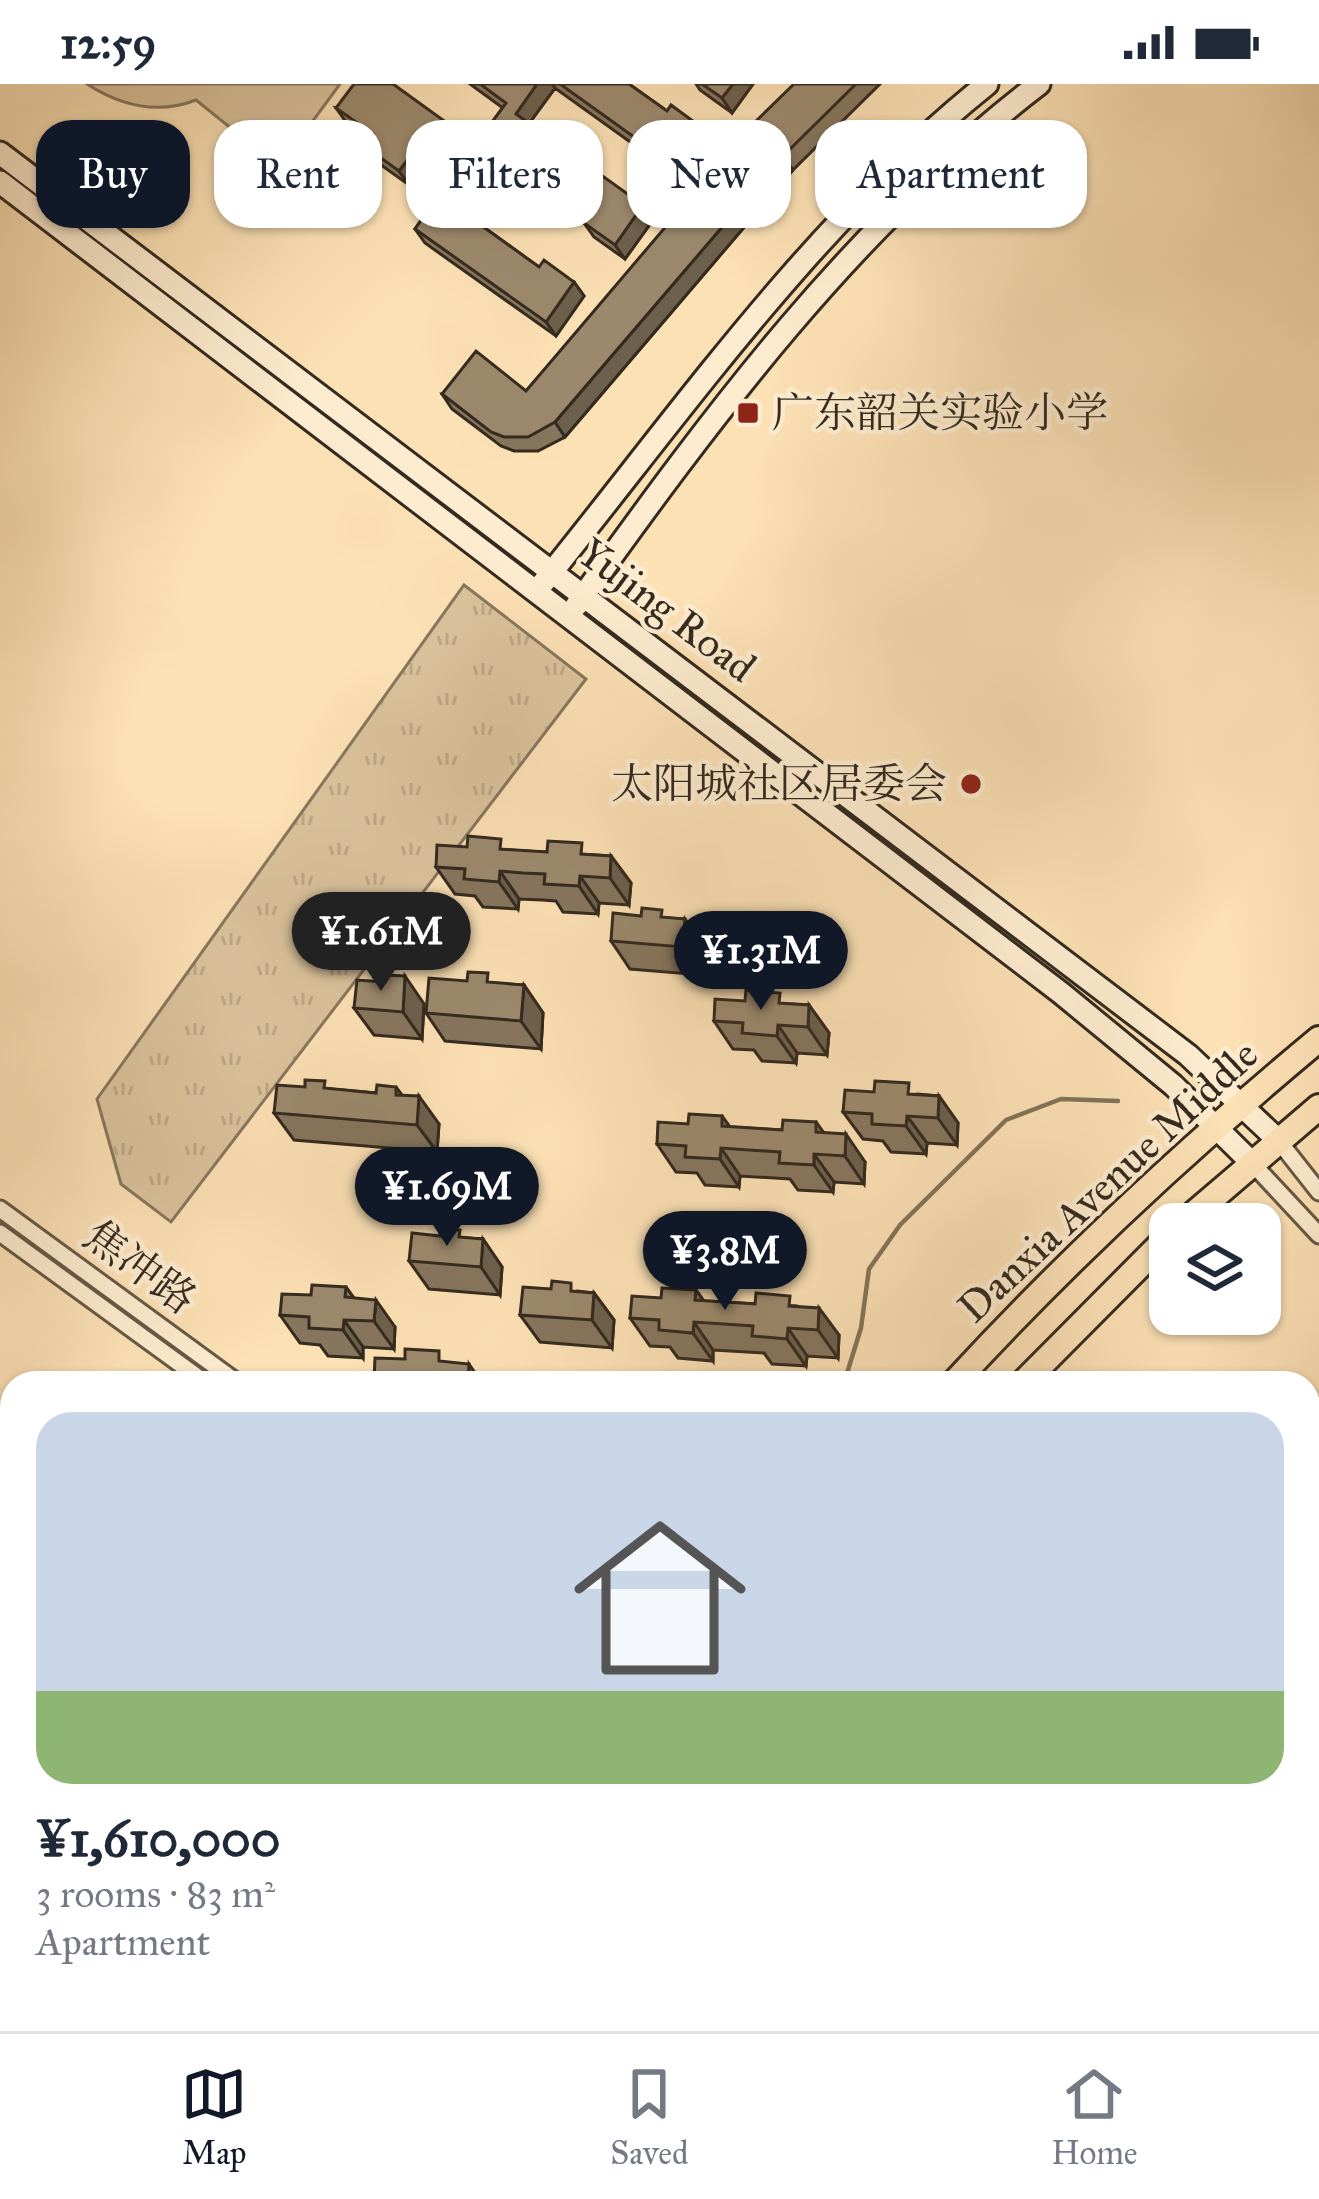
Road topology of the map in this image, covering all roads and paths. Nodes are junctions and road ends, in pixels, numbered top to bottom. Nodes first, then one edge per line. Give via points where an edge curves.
1 (987, 84) edge
2 (1040, 84) edge
3 (0, 153) edge
4 (0, 182) edge
5 (552, 572) junction
6 (535, 593) junction
7 (583, 596) junction
8 (567, 618) junction
9 (1319, 1040) edge
10 (1243, 1102) junction
11 (1319, 1107) edge
12 (1216, 1125) junction
13 (1278, 1140) junction
14 (1251, 1162) junction
15 (1319, 1192) edge
16 (1205, 1203) edge
17 (0, 1210) edge
18 (0, 1233) edge
19 (1319, 1235) edge
20 (1149, 1256) edge
21 (190, 1371) edge
22 (221, 1371) edge
23 (965, 1371) edge
24 (1035, 1371) edge

1 - 5 main road via 831,226
2 - 7 main road via 950,158 787,326
3 - 5 main road, Yujing Road
4 - 6 main road, Yujing Road
5 - 6 main road
5 - 7 main road, Yujing Road
6 - 8 main road, Yujing Road
7 - 8 main road
7 - 10 main road, Yujing Road
8 - 12 main road, Yujing Road via 1061,993
9 - 10 main road, Danxia Avenue Middle
10 - 12 main road, Danxia Avenue Middle
10 - 13 main road, Yujing Road
11 - 13 main road, Danxia Avenue Middle
12 - 14 main road, Yujing Road
12 - 23 main road, Danxia Avenue Middle via 1079,1251
13 - 14 main road, Danxia Avenue Middle
13 - 15 street
14 - 16 main road, Danxia Avenue Middle
14 - 19 street
17 - 22 street, 焦冲路
18 - 21 street, 焦冲路
20 - 24 main road, Danxia Avenue Middle

